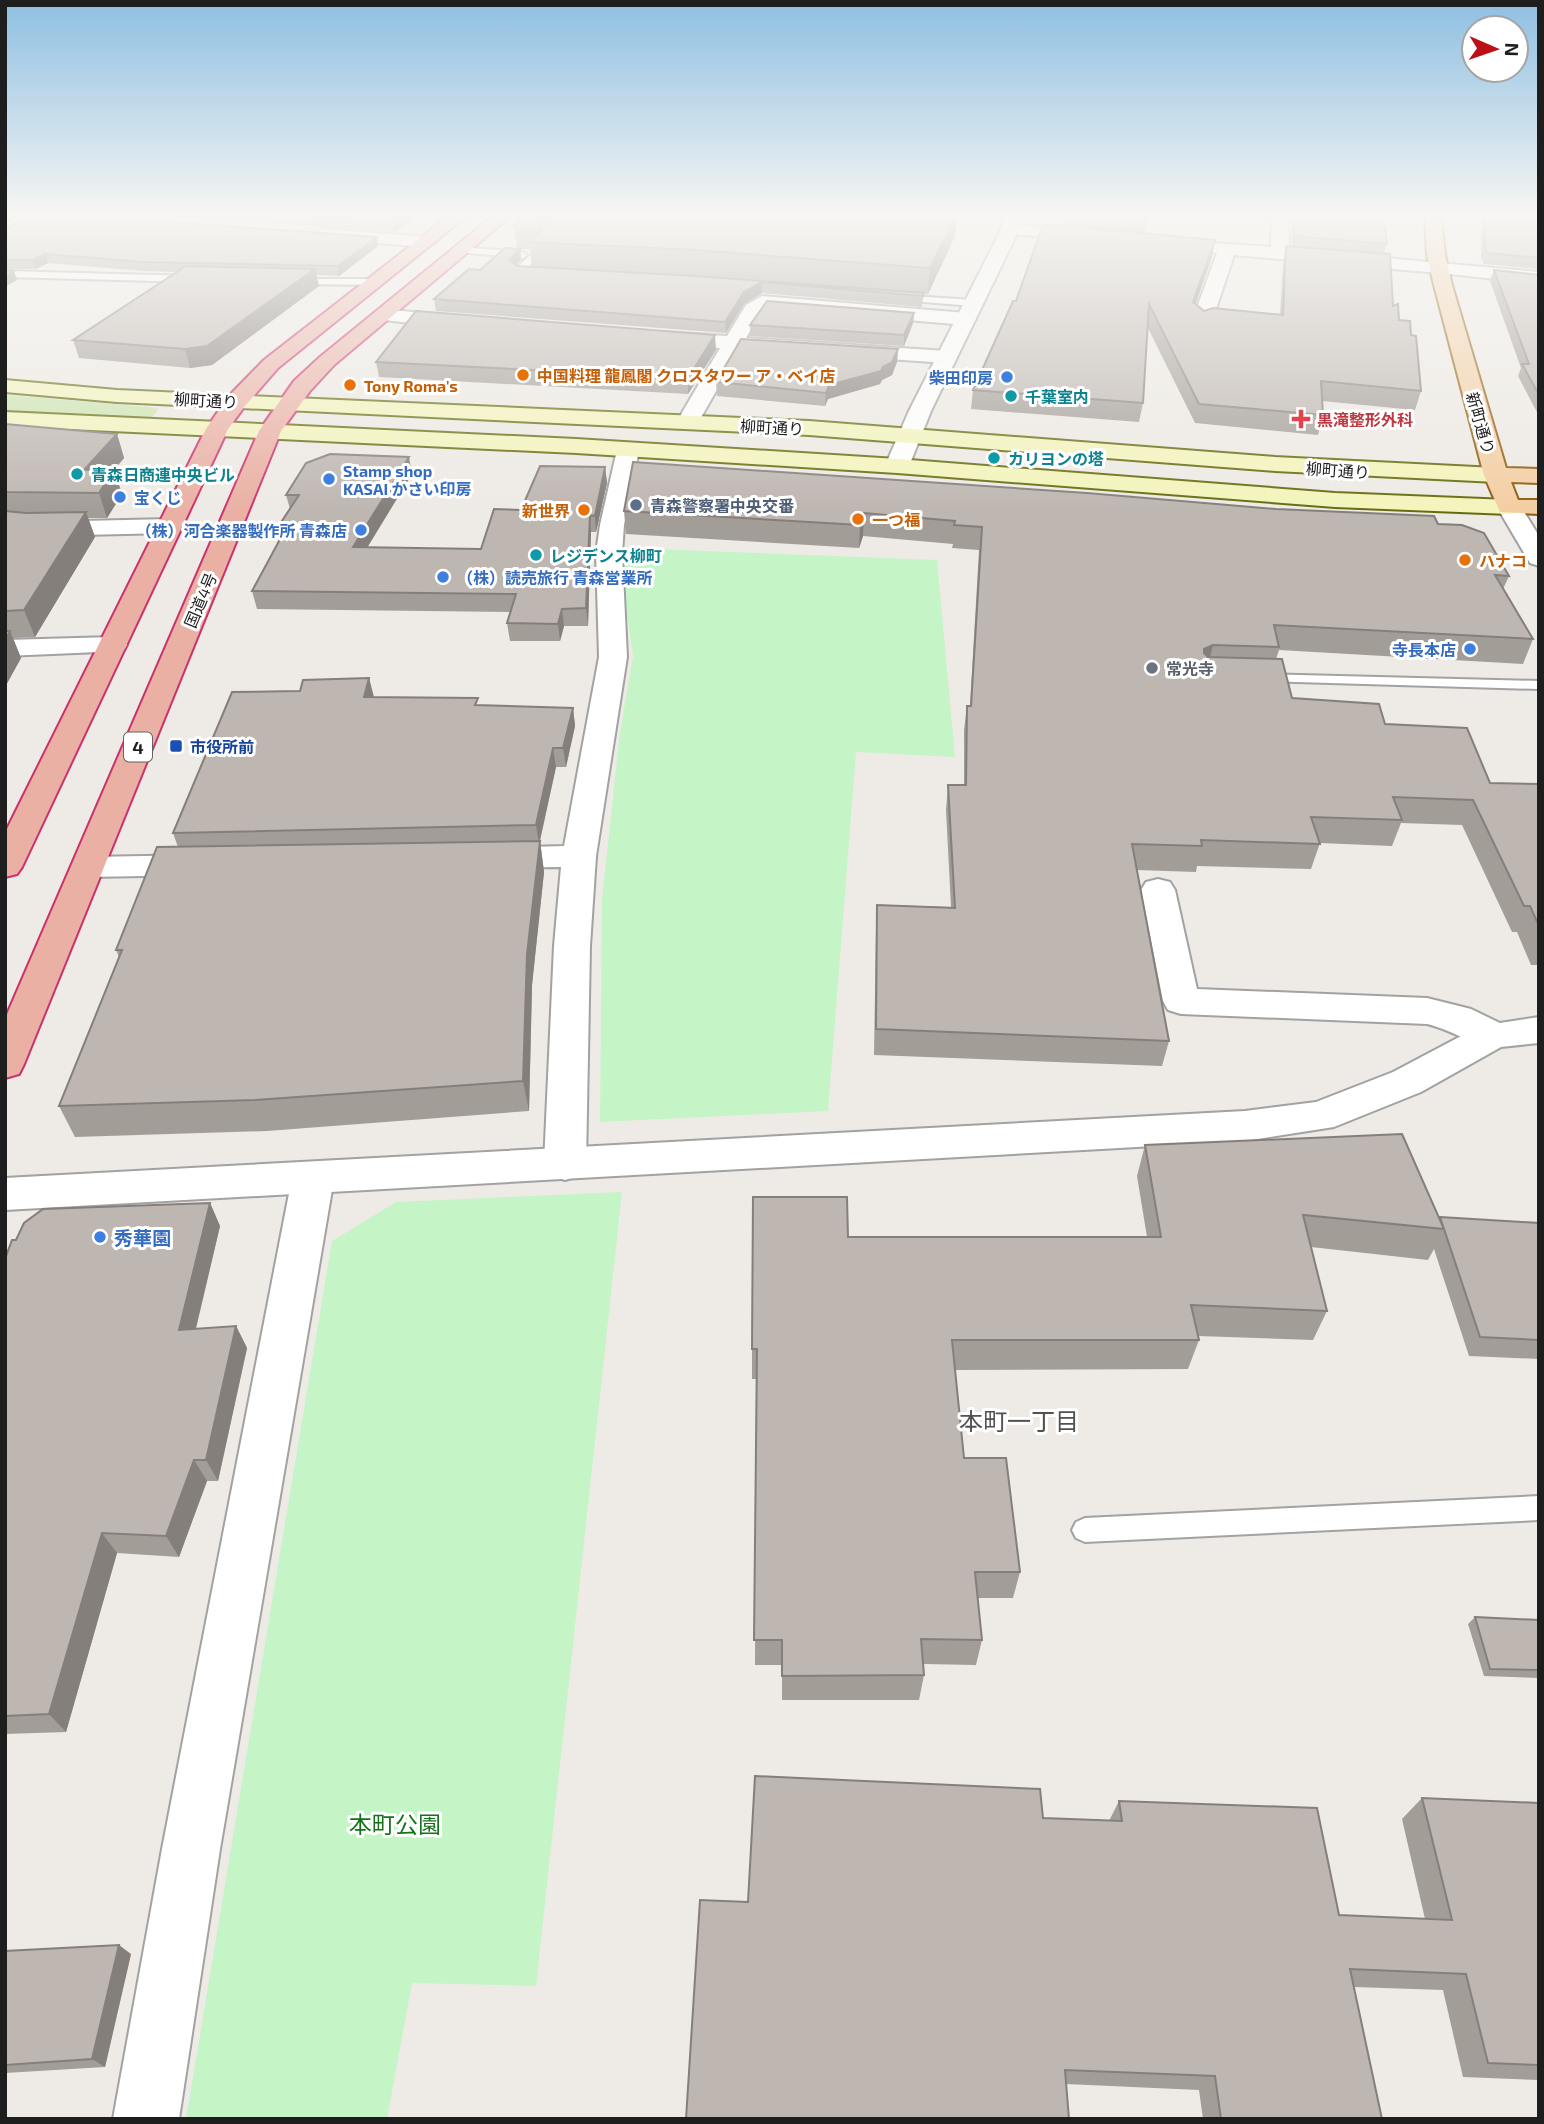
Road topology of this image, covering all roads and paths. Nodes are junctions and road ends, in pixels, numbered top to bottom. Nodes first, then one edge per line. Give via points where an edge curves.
1 (335, 314) edge
2 (750, 314) edge
3 (968, 314) edge
4 (1204, 314) edge
5 (1452, 314) edge
6 (382, 315) joint
7 (1202, 321) edge
8 (479, 324) edge
9 (641, 336) edge
10 (735, 342) junction
11 (947, 357) junction
12 (5, 386) edge
13 (236, 402) junction
14 (287, 404) junction
15 (5, 419) edge
16 (687, 423) junction
17 (218, 429) junction
18 (270, 431) junction
19 (909, 435) junction
20 (628, 450) junction
21 (897, 466) junction
22 (1496, 475) junction
23 (1539, 476) edge
24 (1509, 507) junction
25 (1539, 507) edge
26 (5, 526) edge
27 (170, 526) junction
28 (1539, 558) edge
29 (113, 645) junction
30 (5, 648) edge
31 (1248, 677) edge
32 (1539, 685) edge
33 (579, 856) junction
34 (455, 859) edge
35 (234, 865) edge
36 (5, 867) edge
37 (88, 867) junction
38 (1157, 890) dead end
39 (1539, 1030) edge
40 (1493, 1035) junction
41 (5, 1063) edge
42 (565, 1164) junction
43 (313, 1178) junction
44 (5, 1194) edge
45 (1539, 1508) edge
46 (1085, 1530) dead end
47 (146, 2119) edge

1 - 13 highway via 271,364
2 - 10 street
3 - 11 street
4 - 7 street
5 - 22 main road, 新町通り
6 - 8 street
6 - 14 highway, 国道4号 / 4 via 327,361
9 - 10 street
10 - 11 street
10 - 16 street
11 - 19 street
12 - 13 main road, 柳町通り
13 - 14 main road, 柳町通り
13 - 17 highway
14 - 16 main road, 柳町通り
14 - 18 highway, 国道4号 / 4
15 - 17 main road, 柳町通り
16 - 19 main road, 柳町通り
17 - 18 main road, 柳町通り
17 - 27 highway
18 - 20 main road, 柳町通り
18 - 37 highway, 国道4号 / 4
19 - 21 street
19 - 22 main road, 柳町通り via 1316,469
20 - 21 main road, 柳町通り
20 - 33 street via 609,553 613,657
21 - 24 main road, 柳町通り via 1335,500
22 - 23 main road, 柳町通り
22 - 24 main road, 新町通り
24 - 25 main road, 柳町通り
24 - 28 street
26 - 27 street
27 - 29 highway
29 - 30 street
29 - 36 highway
31 - 32 lane
33 - 34 street
33 - 42 street
35 - 37 street
37 - 41 highway, 国道4号 / 4
38 - 40 street via 1181,1001 1427,1011 1458,1018
39 - 40 street
40 - 42 street via 1407,1082 1307,1118 1245,1126
42 - 43 street
43 - 44 street
43 - 47 street
45 - 46 lane

